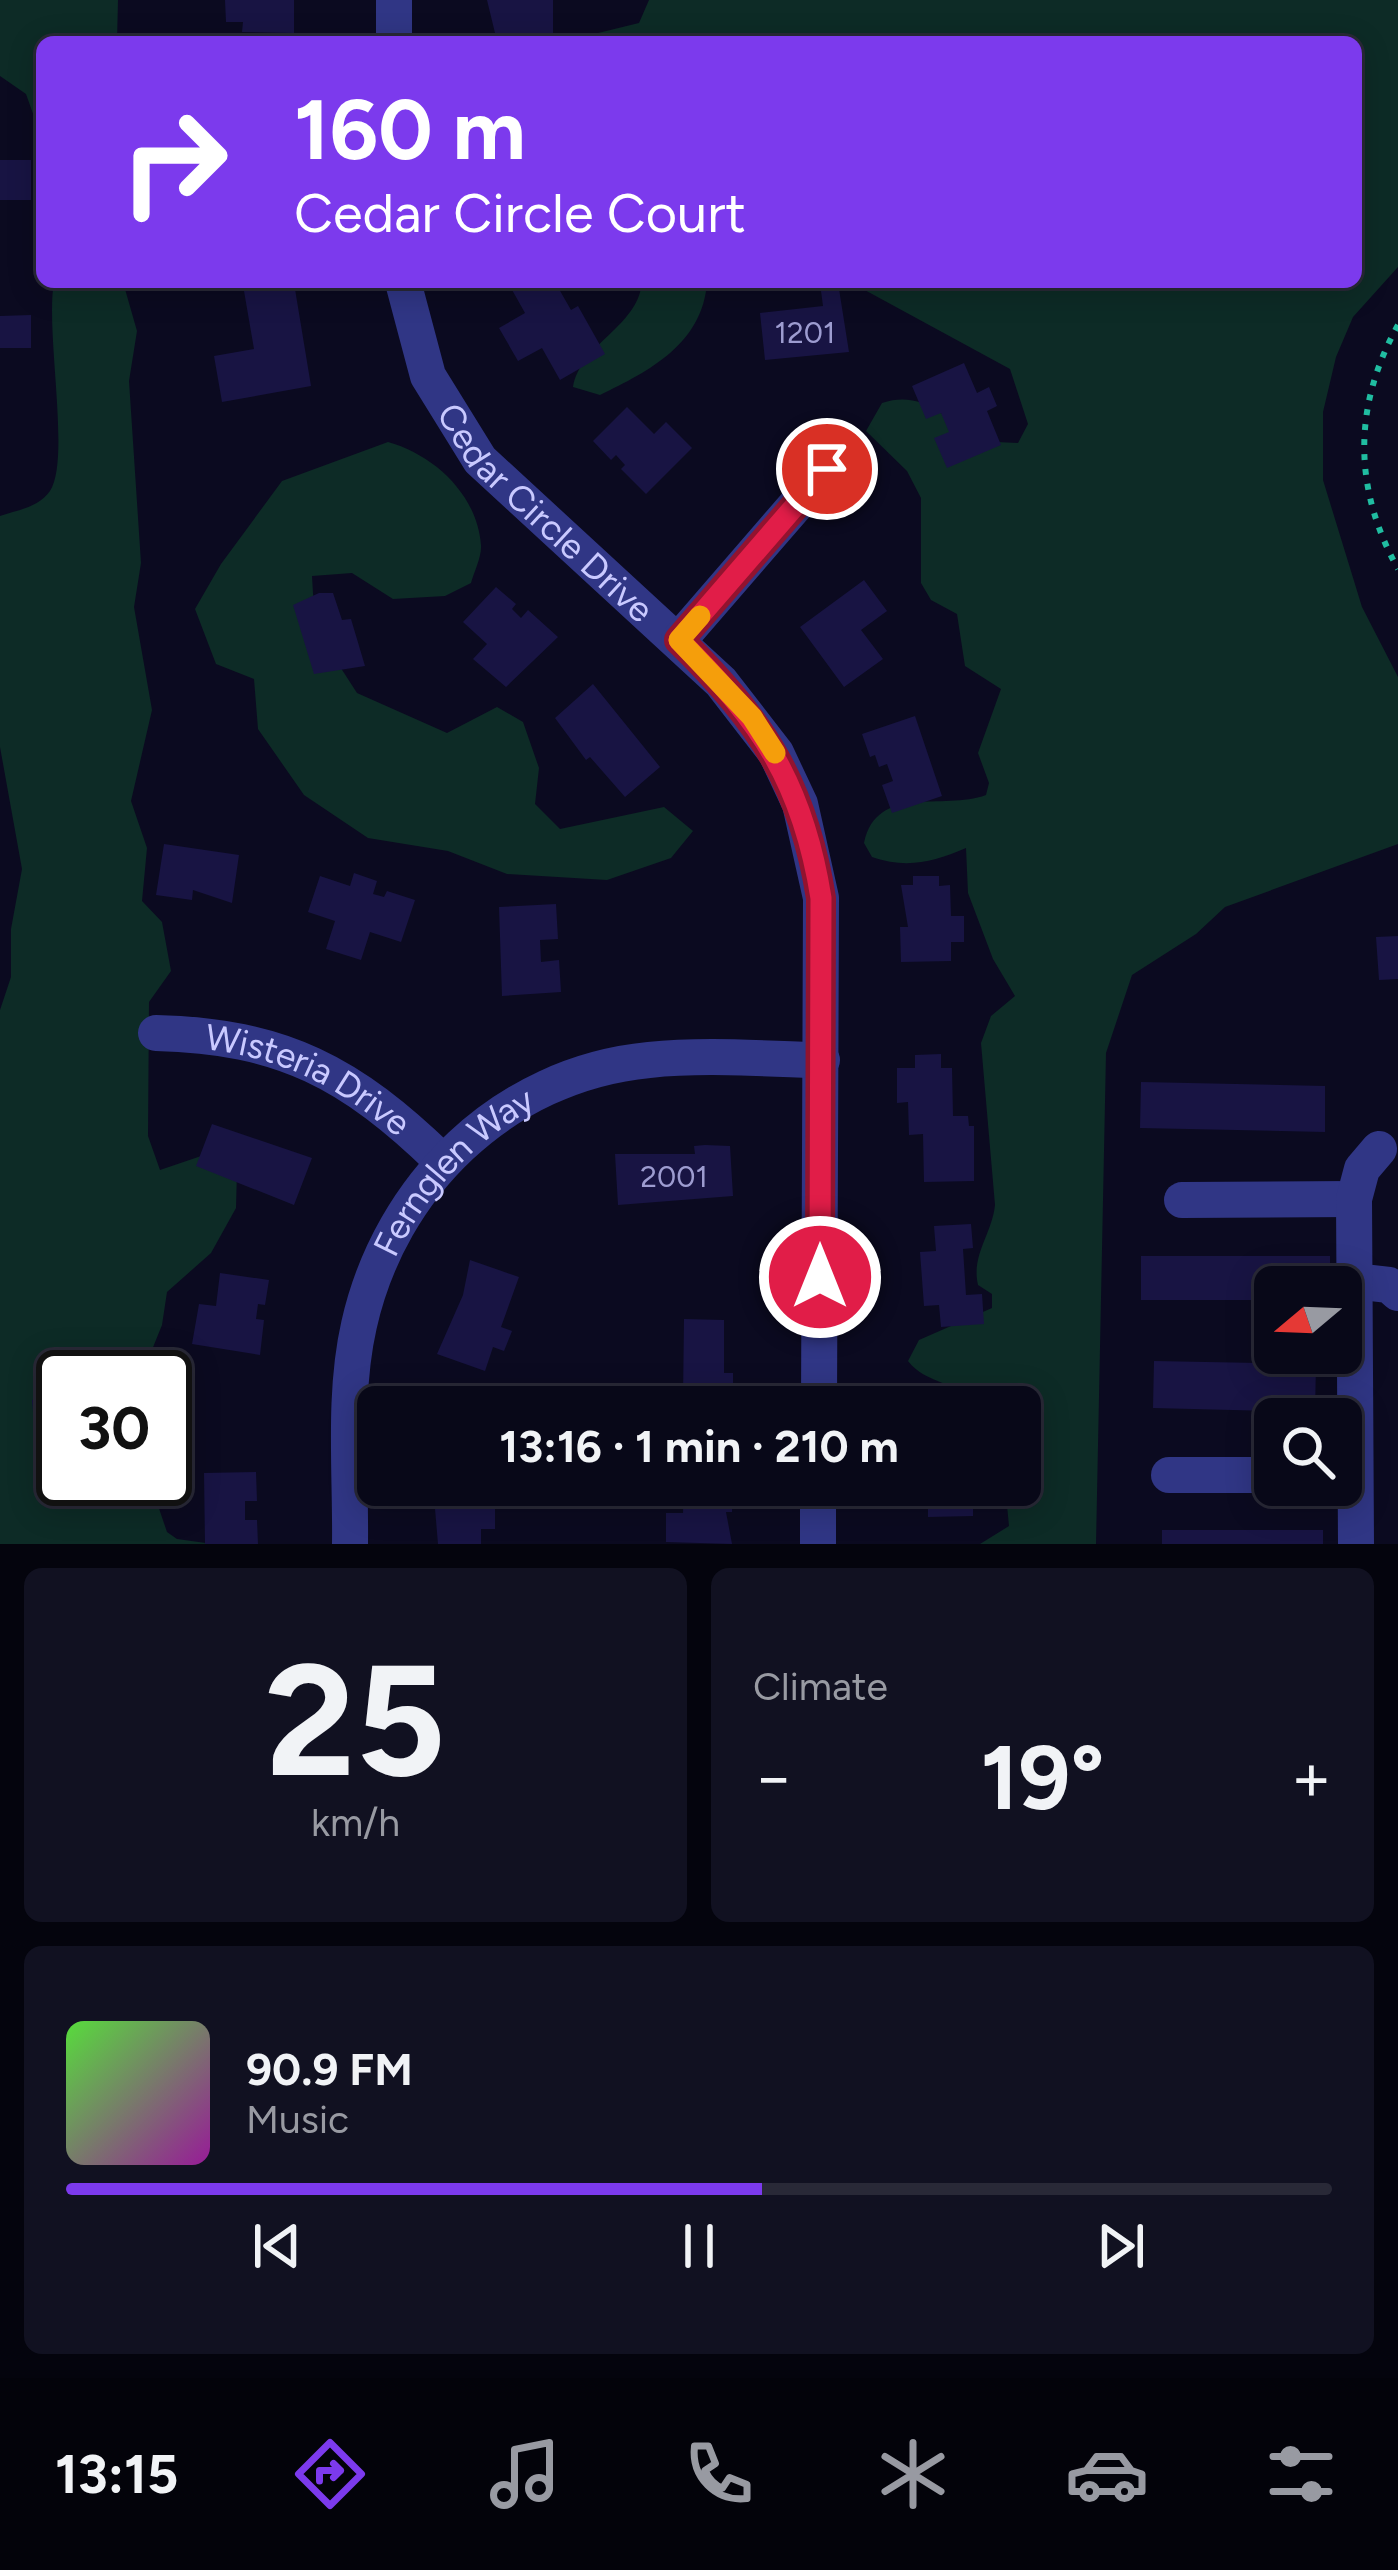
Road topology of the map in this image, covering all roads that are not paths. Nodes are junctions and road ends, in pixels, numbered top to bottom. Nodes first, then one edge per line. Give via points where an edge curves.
1 (394, 0) edge
2 (394, 36) edge
3 (405, 288) edge
4 (827, 469) dead end
5 (679, 640) junction
6 (156, 1033) dead end
7 (822, 1060) junction
8 (1379, 1148) dead end
9 (441, 1160) junction
10 (1354, 1198) junction
11 (1182, 1200) dead end
12 (1354, 1266) edge
13 (1362, 1282) edge
14 (1398, 1293) edge
15 (819, 1386) edge
16 (1169, 1475) dead end
17 (1254, 1475) edge
18 (818, 1506) edge
19 (1352, 1506) edge
20 (350, 1544) edge
21 (818, 1544) edge
22 (1356, 1544) edge

1 - 2 street
3 - 5 street, Cedar Circle Drive via 428,376 469,445
4 - 5 street
5 - 7 street, Cedar Circle Drive via 752,717 800,804 821,898
6 - 9 street, Wisteria Drive via 236,1037 319,1065 376,1101
7 - 9 street, Fernglen Way via 699,1057 600,1068 482,1126
7 - 15 street, Cedar Circle Drive
8 - 10 street
9 - 20 street, Fernglen Way via 391,1236 358,1328
10 - 11 street
10 - 12 street
13 - 14 street
16 - 17 street
18 - 21 street
19 - 22 street

